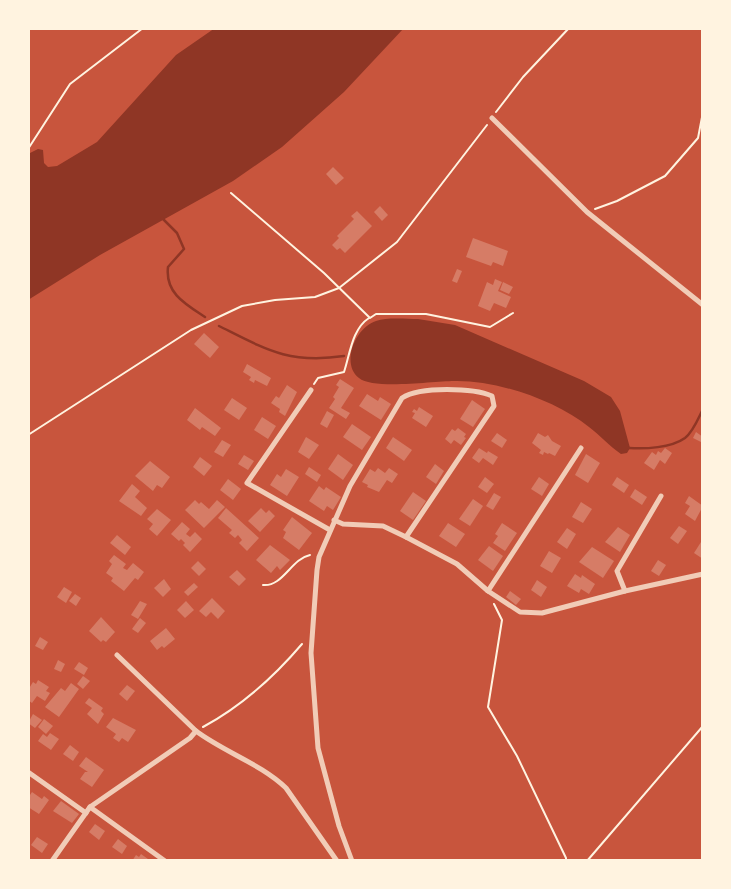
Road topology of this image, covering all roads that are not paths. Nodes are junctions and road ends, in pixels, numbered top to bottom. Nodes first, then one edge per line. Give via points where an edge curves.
1 (492, 118) road end
2 (703, 305) edge
3 (312, 390) road end
4 (581, 448) dead end
5 (661, 496) dead end
6 (334, 520) junction
7 (330, 530) junction
8 (406, 537) junction
9 (703, 574) edge
10 (625, 590) junction
11 (488, 591) junction
12 (117, 655) dead end
13 (196, 731) junction
14 (28, 772) edge
15 (90, 807) junction
16 (86, 813) junction
17 (52, 861) edge
18 (165, 861) edge
19 (337, 861) edge
20 (352, 861) edge

1 - 2 street via 587,212
3 - 7 street via 247,483
4 - 11 street
5 - 10 street via 617,571
6 - 7 street
6 - 8 street via 383,526
6 - 8 street via 402,398 434,390 480,391 492,396 494,406
7 - 20 street via 319,557 311,653 318,748
8 - 11 street via 457,564
9 - 10 street
10 - 11 street via 541,613 520,612
12 - 13 street
13 - 15 street
13 - 19 street via 286,788
14 - 16 street
15 - 16 street
15 - 18 street
16 - 17 street

